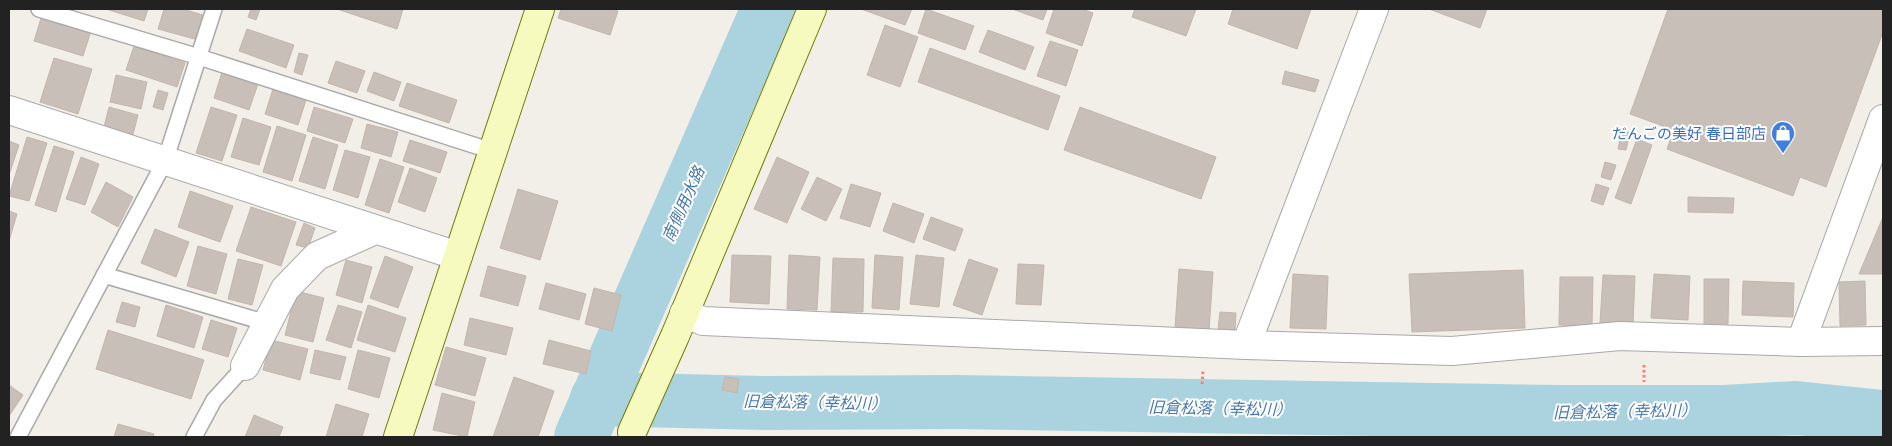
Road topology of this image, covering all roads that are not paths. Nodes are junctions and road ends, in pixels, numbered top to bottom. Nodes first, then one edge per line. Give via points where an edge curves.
1 (39, 9) edge
2 (214, 9) edge
3 (540, 9) edge
4 (812, 9) edge
5 (1374, 9) edge
6 (199, 57) junction
7 (9, 110) edge
8 (1883, 119) edge
9 (492, 151) junction
10 (166, 161) junction
11 (376, 230) junction
12 (458, 256) junction
13 (104, 275) junction
14 (267, 323) junction
15 (679, 324) junction
16 (1883, 341) edge
17 (1801, 342) junction
18 (1246, 345) junction
19 (244, 366) joint
20 (631, 434) edge
21 (18, 437) edge
22 (194, 437) edge
23 (398, 437) edge

1 - 6 lane
2 - 6 lane
3 - 9 street
4 - 15 street
5 - 18 street
6 - 9 lane
6 - 10 lane
7 - 10 street
8 - 17 street
9 - 12 street
10 - 11 street
10 - 13 lane
11 - 12 street
11 - 14 street via 317,256 285,289
12 - 23 street
13 - 14 lane
13 - 21 lane
14 - 19 street
15 - 18 street via 703,321
15 - 20 street
16 - 17 street
17 - 18 street via 1620,336 1452,351
19 - 22 lane via 214,400

